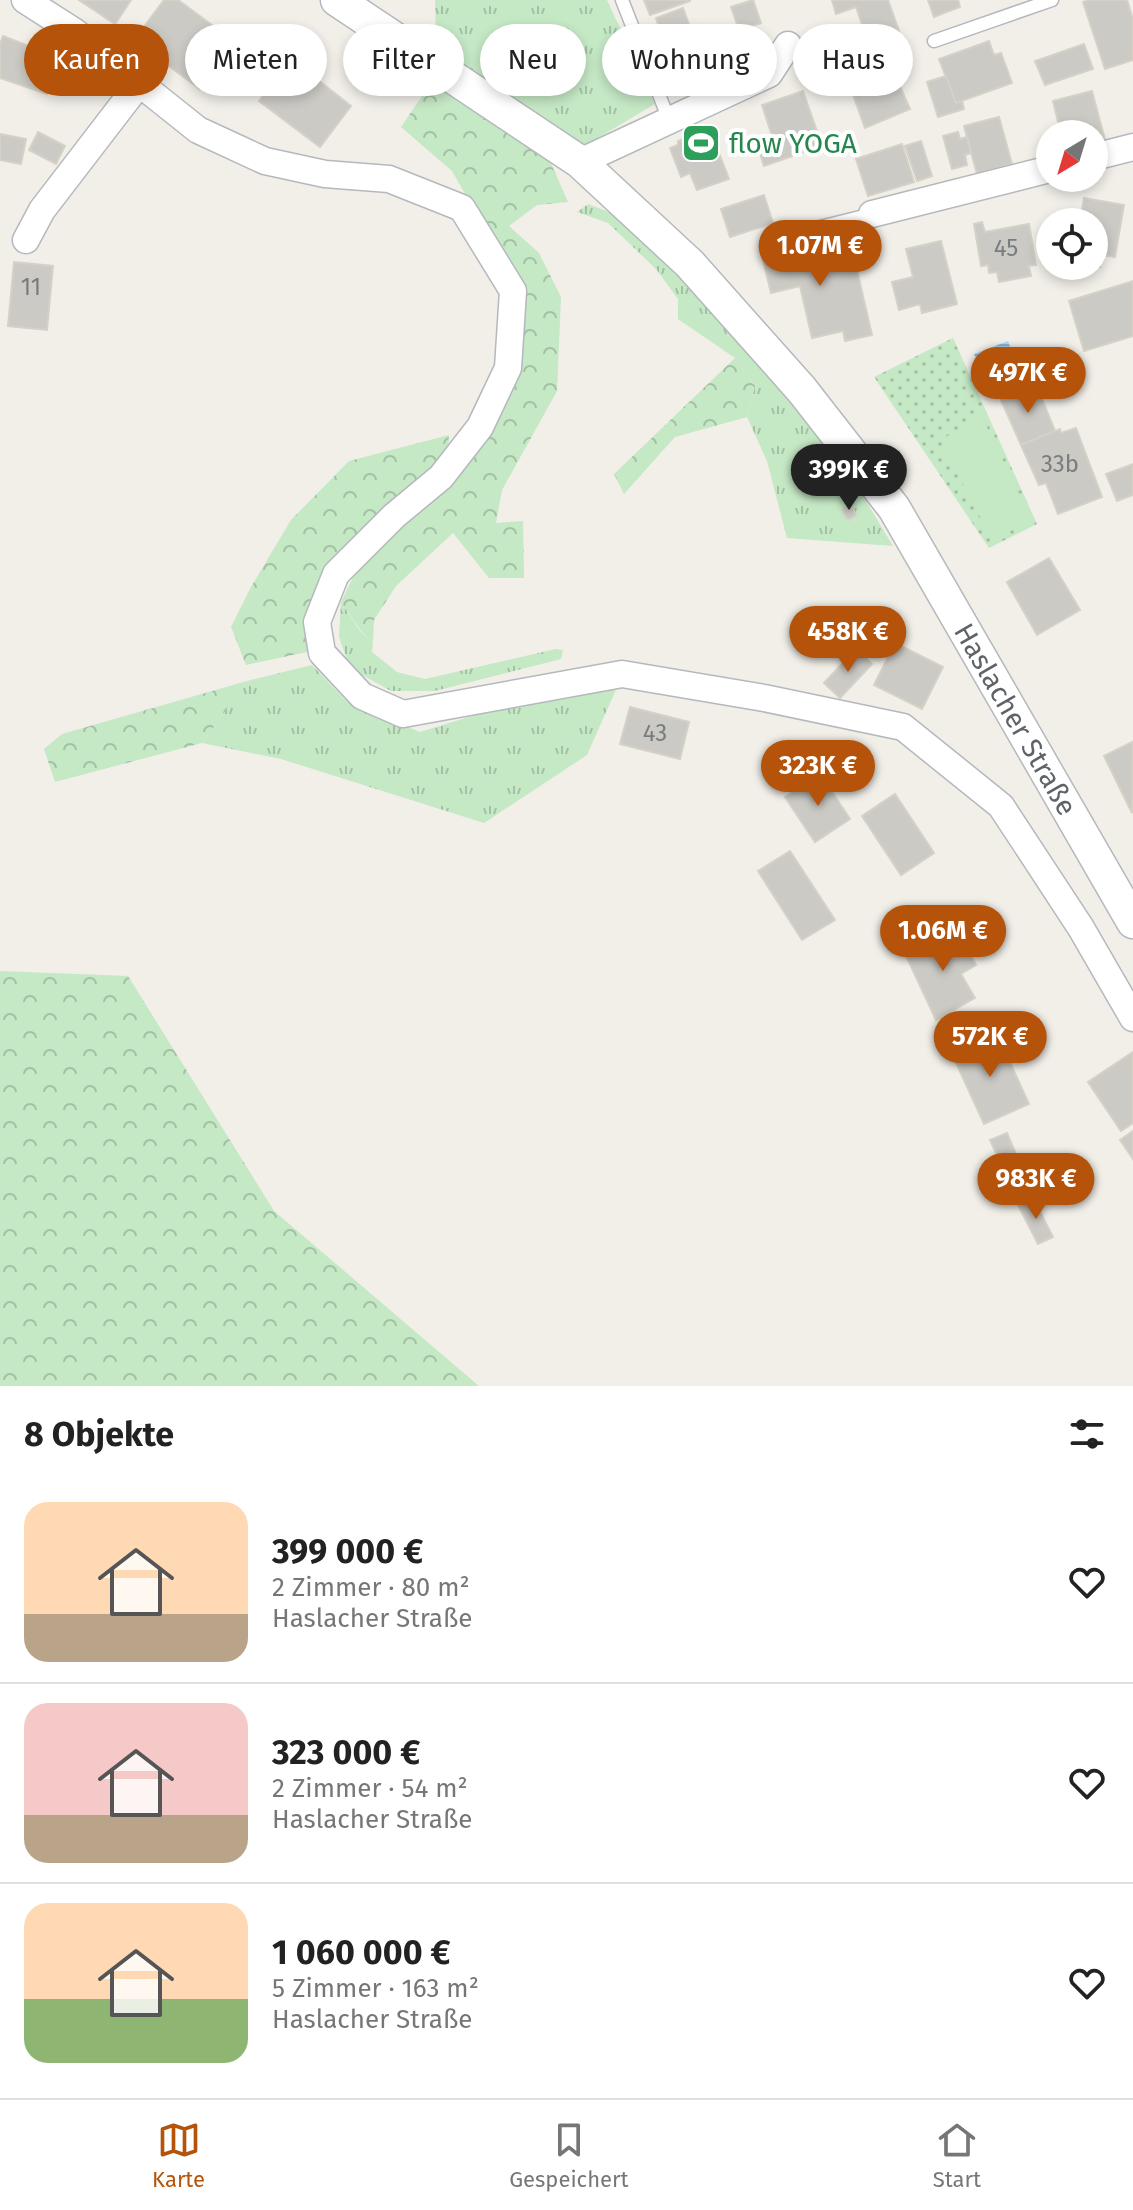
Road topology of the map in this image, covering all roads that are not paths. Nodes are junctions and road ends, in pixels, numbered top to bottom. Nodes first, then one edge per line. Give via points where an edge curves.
1 (25, 0) edge
2 (337, 0) edge
3 (622, 0) edge
4 (1052, 0) edge
5 (62, 24) edge
6 (934, 41) dead end
7 (788, 45) dead end
8 (130, 96) edge
9 (153, 96) edge
10 (669, 120) junction
11 (1133, 147) edge
12 (1108, 153) edge
13 (580, 162) junction
14 (1036, 173) edge
15 (872, 214) joint
16 (804, 231) dead end
17 (26, 240) dead end
18 (1133, 922) edge
19 (1133, 1018) edge

1 - 5 street
2 - 13 street, Haslacher Straße
3 - 10 lane
4 - 6 lane
7 - 10 street via 769,74
8 - 17 street via 42,210
9 - 19 street via 198,130 265,161 325,174 389,179 462,208 513,291 508,368 480,427 441,477 336,574 317,622 322,653 362,696 403,714 622,674 903,727 1001,806
10 - 13 street
11 - 12 street
13 - 18 street, Haslacher Straße via 690,264 802,390 894,508
14 - 15 street
15 - 16 lane

